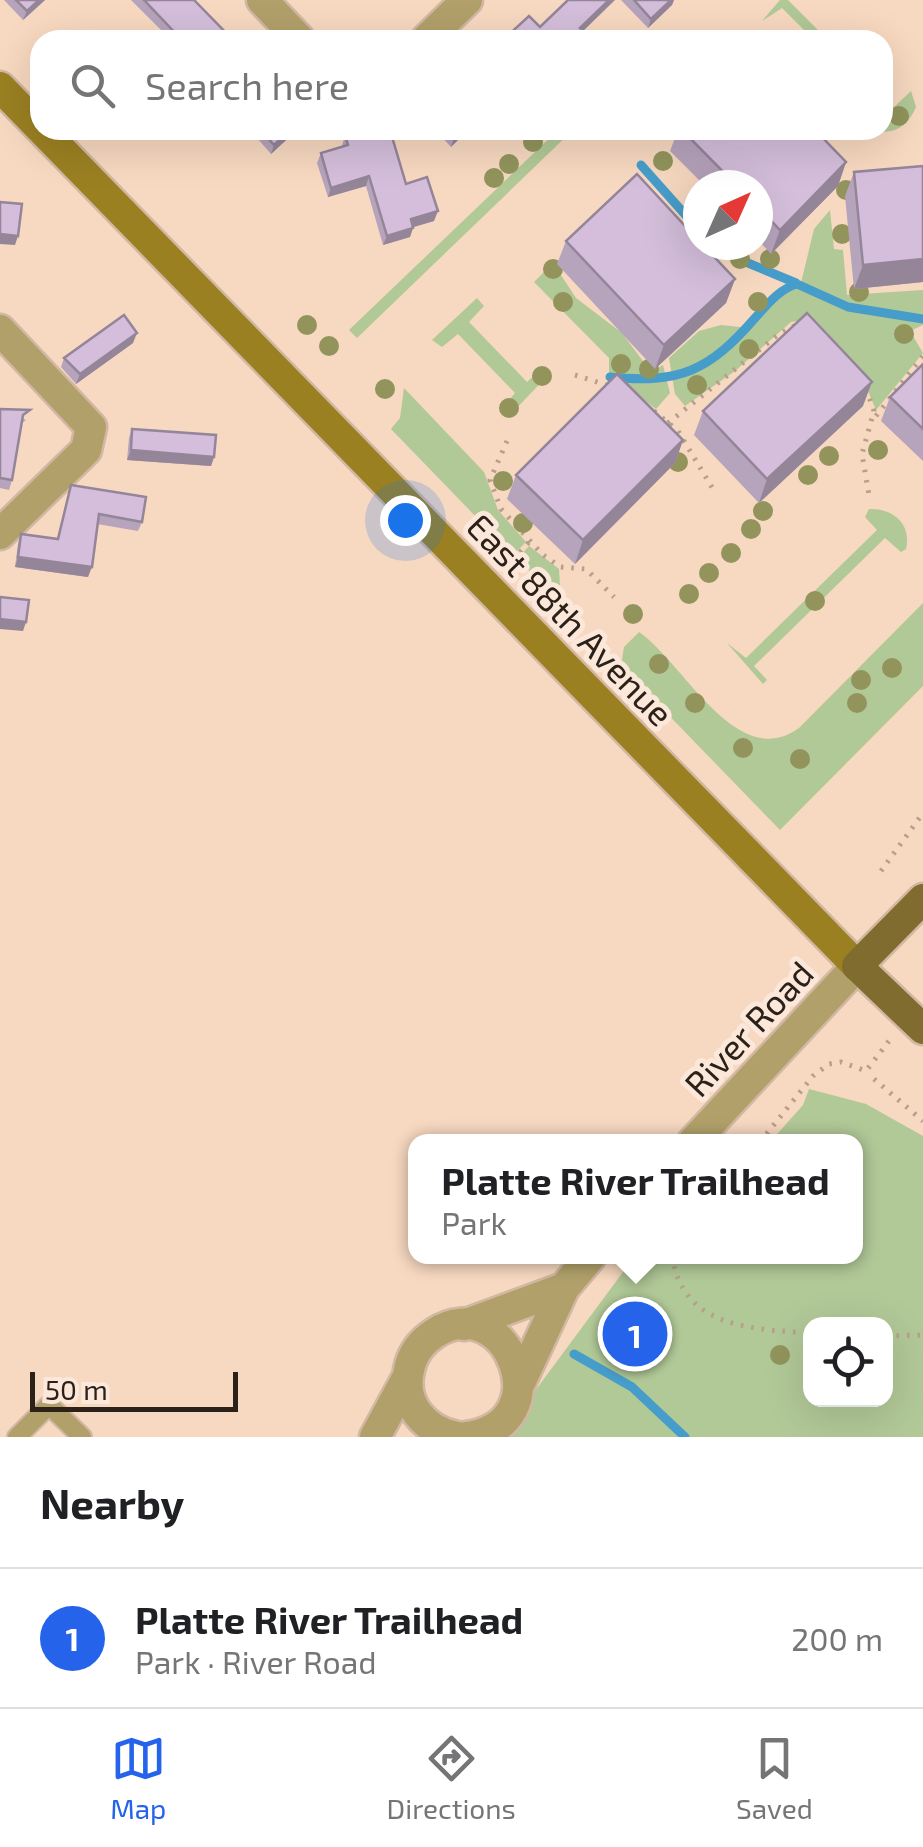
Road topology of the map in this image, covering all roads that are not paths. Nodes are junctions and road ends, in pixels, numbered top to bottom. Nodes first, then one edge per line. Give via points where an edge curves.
1 (262, 0) edge
2 (467, 0) edge
3 (290, 30) edge
4 (436, 30) edge
5 (0, 87) edge
6 (30, 118) edge
7 (52, 140) edge
8 (0, 330) edge
9 (0, 534) edge
10 (923, 899) edge
11 (857, 966) junction
12 (923, 1028) edge
13 (701, 1134) edge
14 (585, 1264) edge
15 (564, 1288) junction
16 (464, 1325) junction
17 (406, 1380) junction
18 (520, 1384) junction
19 (452, 1436) edge
20 (17, 1437) edge
21 (82, 1437) edge
22 (375, 1437) edge

1 - 3 street
2 - 4 street
5 - 6 main road, East 88th Avenue
7 - 11 main road, East 88th Avenue
8 - 9 street via 91,427 86,450
10 - 11 main road
11 - 12 main road, East 88th Avenue
11 - 13 street, River Road
14 - 15 street
15 - 16 street
15 - 18 street
16 - 17 street via 424,1340
16 - 18 street via 504,1342
17 - 19 street via 416,1412
17 - 22 street
18 - 19 street via 509,1414 496,1427
20 - 21 lane via 49,1405

